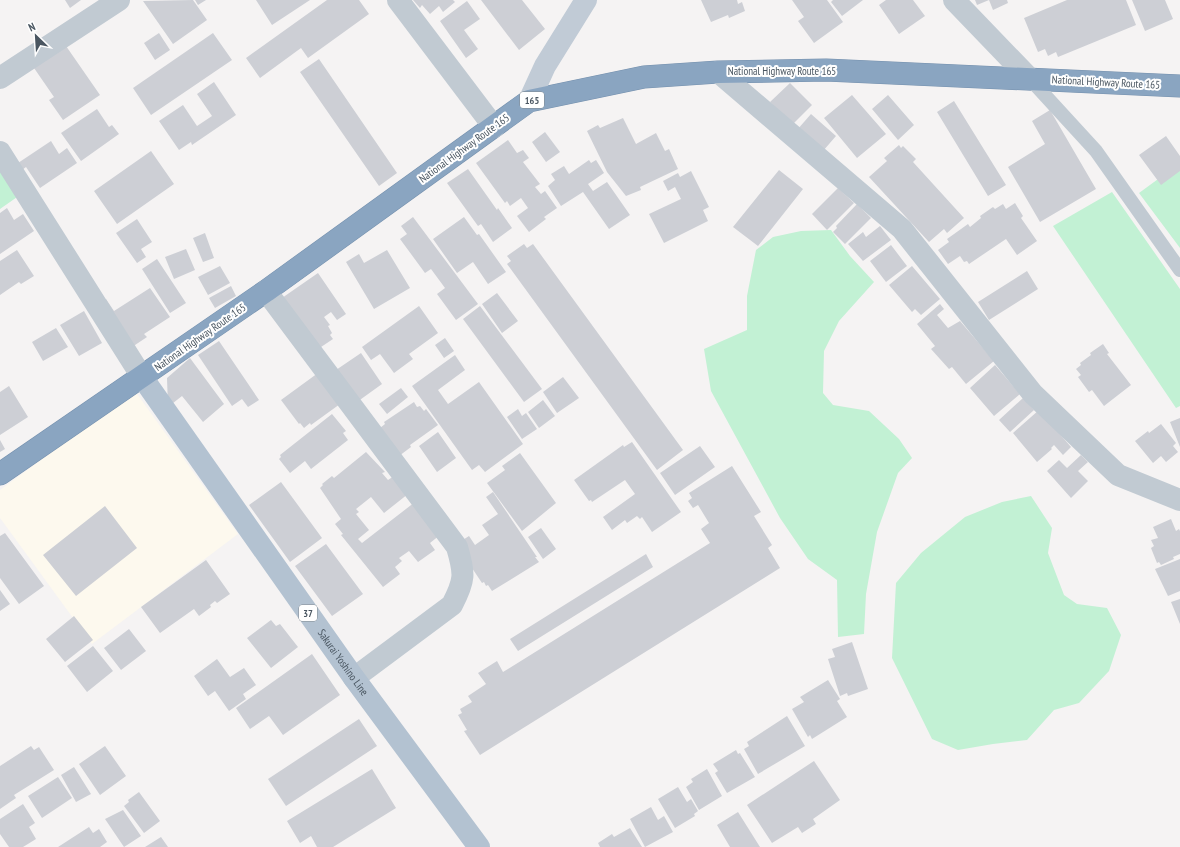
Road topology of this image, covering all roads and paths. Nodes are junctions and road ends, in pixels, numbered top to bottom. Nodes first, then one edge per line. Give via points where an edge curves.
1 (118, 0) edge
2 (398, 0) edge
3 (586, 0) edge
4 (954, 0) edge
5 (718, 72) junction
6 (0, 78) edge
7 (1030, 79) junction
8 (1180, 86) edge
9 (529, 101) junction
10 (494, 127) junction
11 (0, 152) edge
12 (1180, 270) edge
13 (266, 291) junction
14 (142, 377) junction
15 (0, 474) edge
16 (1180, 500) edge
17 (354, 678) junction
18 (479, 847) edge

1 - 6 street
2 - 10 street
3 - 9 street via 545,66
4 - 7 street
5 - 7 highway, National Highway Route 165 / 165 via 826,70
5 - 9 highway, National Highway Route 165 / 165 via 644,77
5 - 16 street via 902,229 1033,394 1118,475
7 - 8 highway, National Highway Route 165 / 165
7 - 12 lane via 1096,151
9 - 10 highway, National Highway Route 165 / 165
10 - 13 highway, National Highway Route 165 / 165
11 - 14 street
13 - 14 highway, National Highway Route 165 / 165
13 - 17 street via 457,547 464,570 461,588 452,605
14 - 15 highway, National Highway Route 165 / 165
14 - 17 main road, Sakurai Yoshino Line / 37
17 - 18 main road, Sakurai Yoshino Line / 37

